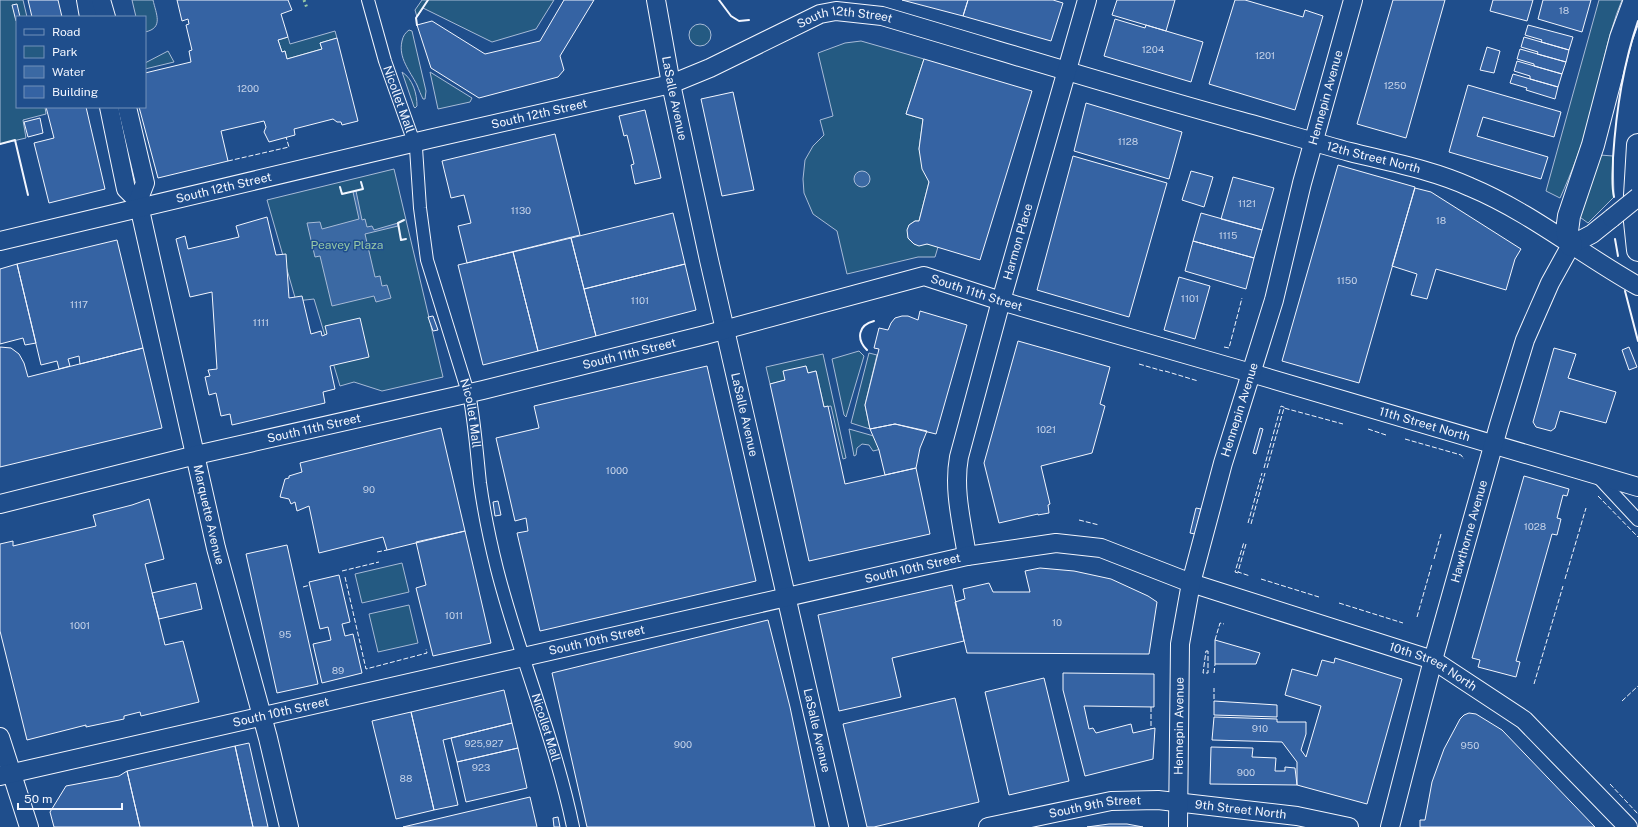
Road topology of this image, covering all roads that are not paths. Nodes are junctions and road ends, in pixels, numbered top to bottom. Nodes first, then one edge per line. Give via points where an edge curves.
1 (86, 0) edge
2 (102, 0) edge
3 (368, 0) edge
4 (656, 0) edge
5 (1087, 0) edge
6 (1353, 0) edge
7 (1634, 0) edge
8 (838, 6) edge
9 (89, 16) edge
10 (106, 16) edge
11 (1066, 71) junction
12 (671, 84) junction
13 (109, 108) edge
14 (127, 108) edge
15 (1313, 141) junction
16 (415, 143) junction
17 (1638, 145) edge
18 (1638, 197) edge
19 (139, 204) junction
20 (0, 242) edge
21 (1571, 245) junction
22 (1638, 250) edge
23 (1638, 286) edge
24 (1001, 301) junction
25 (725, 329) junction
26 (1251, 373) junction
27 (468, 394) junction
28 (1495, 444) junction
29 (196, 456) junction
30 (1597, 476) junction
31 (1638, 488) edge
32 (0, 504) edge
33 (1638, 520) edge
34 (967, 556) junction
35 (1191, 583) junction
36 (786, 596) junction
37 (523, 657) junction
38 (1434, 660) junction
39 (262, 716) junction
40 (0, 737) edge
41 (6, 775) edge
42 (1179, 802) junction
43 (29, 827) edge
44 (289, 827) edge
45 (573, 827) edge
46 (839, 827) edge
47 (988, 827) edge
48 (1178, 827) edge
49 (1349, 827) edge
50 (1390, 827) edge
51 (1628, 827) edge

1 - 9 street
2 - 10 street
3 - 16 street, Nicollet Mall via 385,61
4 - 12 street, LaSalle Avenue
5 - 11 street, Harmon Place
6 - 15 street, Hennepin Avenue
7 - 21 highway via 1621,38 1593,145 1569,216 1567,227
8 - 11 street, South 12th Street via 882,16
8 - 12 street, South 12th Street via 710,68
11 - 15 street, 12th Street North
11 - 24 street, Harmon Place
12 - 16 street, South 12th Street
12 - 25 street, LaSalle Avenue
13 - 19 street, Marquette Avenue via 126,188
14 - 19 street via 145,183
15 - 21 street, 12th Street North via 1458,182 1504,203
15 - 26 street, Hennepin Avenue via 1274,300
16 - 19 street, South 12th Street
16 - 27 street, Nicollet Mall via 427,260
17 - 22 highway via 1634,212
18 - 21 street, bridge via 1592,234
19 - 20 street, South 12th Street
19 - 29 street, Marquette Avenue
21 - 23 street, 12th Street North
21 - 28 street, Hawthorne Avenue via 1530,326
24 - 25 street, South 11th Street via 924,276
24 - 26 street, South 11th Street
24 - 34 street, Harmon Place via 956,470
25 - 27 street, South 11th Street
25 - 36 street, LaSalle Avenue
26 - 28 street, 11th Street North
26 - 35 street, Hennepin Avenue via 1223,463
27 - 29 street, South 11th Street
27 - 37 street, Nicollet Mall via 491,546
28 - 30 street, 11th Street North
28 - 38 street, Hawthorne Avenue
29 - 32 street, South 11th Street
29 - 39 street, Marquette Avenue via 226,584
30 - 31 street, 11th Street North
30 - 33 street, 11th Street North
34 - 35 street, South 10th Street via 1056,542 1101,548
34 - 36 street, South 10th Street
35 - 38 street, 10th Street North
35 - 42 street, Hennepin Avenue via 1180,644
36 - 37 street, South 10th Street
36 - 46 street, LaSalle Avenue
37 - 39 street, South 10th Street
37 - 45 street, Nicollet Mall via 547,729
38 - 50 street, Hawthorne Avenue
38 - 51 street, 10th Street North via 1524,720
39 - 41 street, South 10th Street
39 - 44 street, Marquette Avenue
40 - 41 street
41 - 43 street
42 - 47 street, South 9th Street via 1111,801
42 - 48 street, Hennepin Avenue
42 - 49 street, 9th Street North via 1297,816

